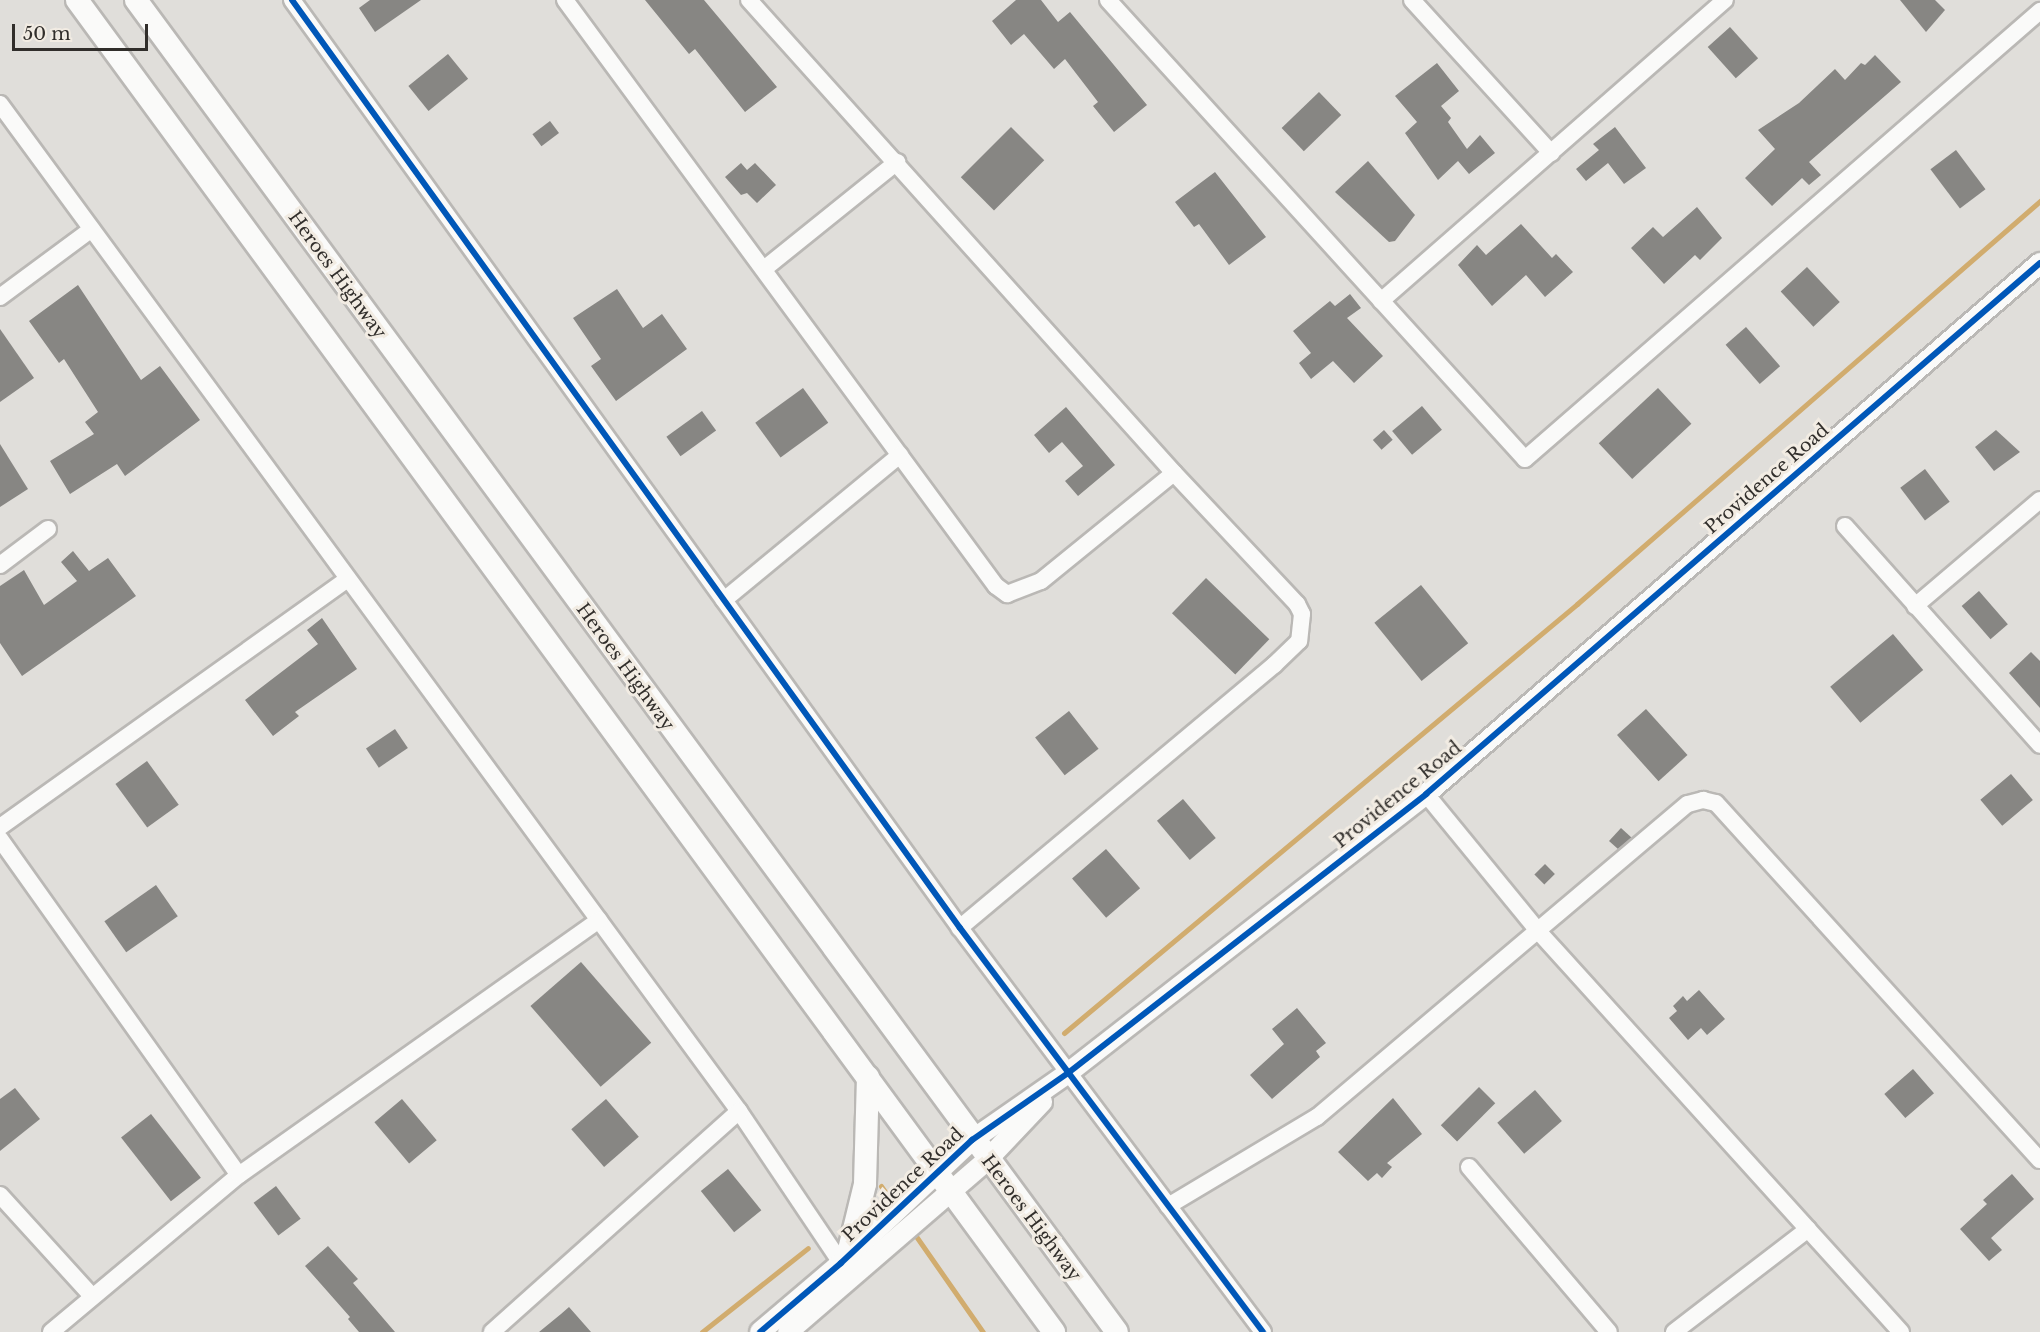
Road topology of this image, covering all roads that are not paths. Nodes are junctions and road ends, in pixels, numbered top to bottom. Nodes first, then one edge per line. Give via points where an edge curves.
1 (77, 0) edge
2 (136, 0) edge
3 (292, 0) edge
4 (565, 0) edge
5 (749, 0) edge
6 (1108, 0) edge
7 (1412, 0) edge
8 (1725, 0) edge
9 (2040, 11) edge
10 (0, 104) edge
11 (1551, 153) junction
12 (897, 162) junction
13 (92, 229) junction
14 (2040, 263) edge
15 (764, 269) junction
16 (0, 297) edge
17 (1381, 301) junction
18 (900, 455) junction
19 (1174, 473) junction
20 (2040, 500) edge
21 (1845, 526) dead end
22 (48, 529) dead end
23 (0, 565) edge
24 (348, 579) junction
25 (724, 600) junction
26 (1915, 606) junction
27 (2040, 745) edge
28 (1426, 794) junction
29 (0, 827) edge
30 (0, 839) edge
31 (599, 920) junction
32 (960, 928) junction
33 (1538, 932) junction
34 (1068, 1073) junction
35 (868, 1077) junction
36 (739, 1111) junction
37 (972, 1140) junction
38 (987, 1160) junction
39 (2040, 1160) edge
40 (1469, 1167) dead end
41 (938, 1173) junction
42 (239, 1175) junction
43 (951, 1191) junction
44 (0, 1196) edge
45 (1168, 1206) junction
46 (1808, 1229) junction
47 (847, 1266) junction
48 (92, 1296) junction
49 (51, 1332) edge
50 (492, 1332) edge
51 (760, 1332) edge
52 (788, 1332) edge
53 (1054, 1332) edge
54 (1116, 1332) edge
55 (1263, 1332) edge
56 (1609, 1332) edge
57 (1674, 1332) edge
58 (1901, 1332) edge

1 - 35 main road
2 - 37 main road, Heroes Highway
3 - 25 street
4 - 15 street
5 - 12 street
6 - 17 street
7 - 11 street
8 - 11 street
9 - 17 street via 1525,459
10 - 13 street
11 - 17 street
12 - 15 street
12 - 19 street
13 - 16 street
13 - 24 street
14 - 28 street, Providence Road
15 - 18 street
18 - 19 street via 996,586 1007,594 1041,581
18 - 25 street
19 - 32 street via 1297,604 1302,614 1299,641
20 - 26 street
21 - 26 street
22 - 23 street
24 - 29 street
24 - 31 street
25 - 32 street
26 - 27 street
28 - 33 street
28 - 34 street, Providence Road
30 - 42 street
31 - 36 street
31 - 42 street
32 - 34 street
33 - 39 street via 1688,804 1703,800 1716,803
33 - 45 street via 1317,1117
33 - 46 street
34 - 37 street, Providence Road
34 - 38 street, Providence Road
34 - 45 street
35 - 41 main road
35 - 47 main road via 865,1184
36 - 47 street
36 - 50 street
37 - 38 main road, Heroes Highway
37 - 41 street, Providence Road
38 - 43 street, Providence Road
38 - 54 main road, Heroes Highway
40 - 56 street
41 - 43 main road
41 - 47 street, Providence Road
42 - 48 street
43 - 47 street, Providence Road
43 - 53 main road
44 - 48 street
45 - 55 street
46 - 57 street
46 - 58 street
47 - 51 street, Providence Road
47 - 52 street, Providence Road
48 - 49 street

